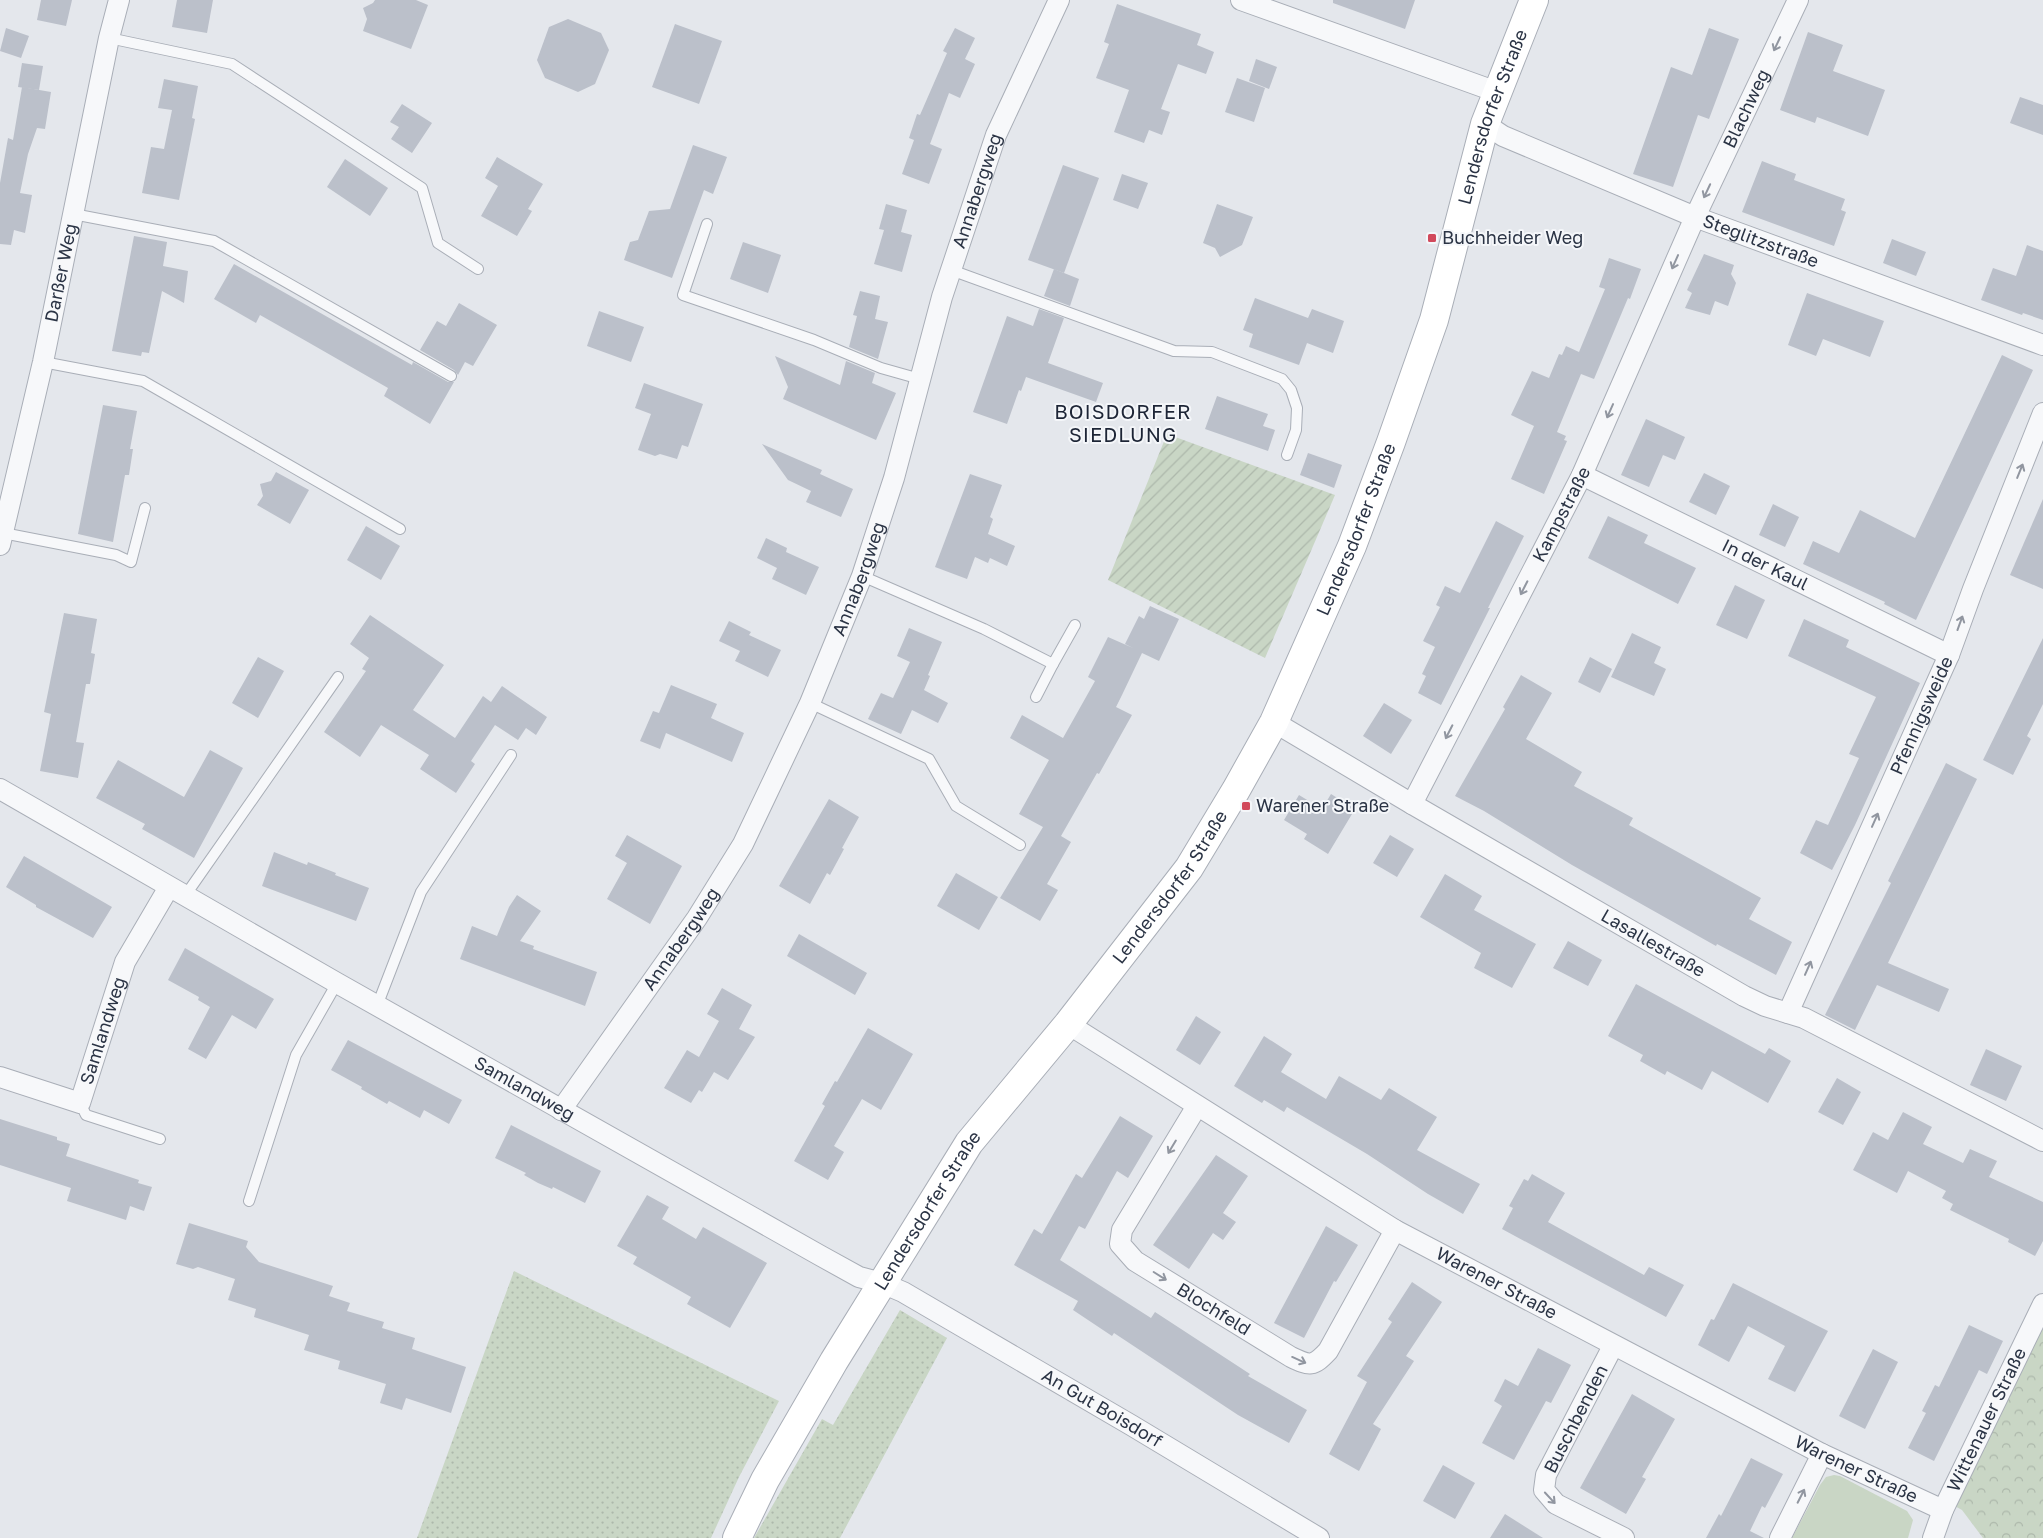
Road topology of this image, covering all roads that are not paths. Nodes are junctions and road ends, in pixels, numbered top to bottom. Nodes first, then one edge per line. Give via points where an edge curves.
1 (119, 0) edge
2 (1059, 0) edge
3 (1534, 0) edge
4 (1798, 0) edge
5 (1245, 1) edge
6 (109, 38) junction
7 (1497, 92) junction
8 (1485, 124) junction
9 (73, 214) junction
10 (1695, 217) junction
11 (707, 224) dead end
12 (478, 269) dead end
13 (951, 270) junction
14 (2043, 345) edge
15 (43, 362) junction
16 (451, 376) dead end
17 (920, 379) junction
18 (2043, 414) edge
19 (1287, 456) dead end
20 (1582, 475) junction
21 (145, 508) dead end
22 (400, 529) dead end
23 (2, 539) edge
24 (862, 576) junction
25 (1075, 625) dead end
26 (1949, 655) junction
27 (1053, 664) junction
28 (338, 677) dead end
29 (1036, 697) dead end
30 (810, 703) junction
31 (1274, 722) junction
32 (511, 756) dead end
33 (0, 789) edge
34 (1412, 804) junction
35 (1020, 845) dead end
36 (177, 891) junction
37 (337, 983) junction
38 (377, 1006) junction
39 (1788, 1013) junction
40 (1068, 1024) junction
41 (0, 1077) edge
42 (80, 1103) junction
43 (1197, 1106) junction
44 (561, 1110) junction
45 (160, 1139) dead end
46 (2043, 1141) edge
47 (249, 1201) dead end
48 (1395, 1230) junction
49 (882, 1284) junction
50 (2043, 1304) edge
51 (1613, 1346) junction
52 (1822, 1454) junction
53 (1943, 1510) junction
54 (737, 1538) edge
55 (1319, 1538) edge
56 (1624, 1538) edge
57 (1780, 1538) edge
58 (1933, 1538) edge

1 - 6 street, Darßer Weg
2 - 13 street, Annabergweg via 996,135
3 - 7 street, Lendersdorfer Straße
4 -> 10 street, Blachweg
5 - 7 street
6 - 9 street, Darßer Weg
6 - 12 lane via 232,64 422,188 438,243
7 - 8 street, Lendersdorfer Straße
8 - 10 street, Steglitzstraße via 1503,136
8 - 31 street, Lendersdorfer Straße via 1434,320 1392,442 1348,555
9 - 15 street, Darßer Weg
9 - 16 lane via 214,241
10 - 14 street, Steglitzstraße
10 -> 20 street, Kampstraße
11 - 17 lane via 683,294 814,340 881,368
13 - 17 street, Annabergweg
13 - 19 lane via 1174,351 1212,352 1282,379 1291,390 1297,408 1296,430
15 - 22 lane via 143,381
15 - 23 street, Darßer Weg
17 - 24 street, Annabergweg via 894,478
26 -> 18 street, Pfennigsweide
20 - 26 street, In der Kaul
20 -> 34 street, Kampstraße
21 - 23 lane via 131,562 116,555
24 - 27 lane
24 - 30 street, Annabergweg
25 - 27 lane
39 -> 26 street, Pfennigsweide
27 - 29 lane
28 - 36 lane
30 - 35 lane via 929,758 956,806
30 - 44 street, Annabergweg via 743,844 697,918
31 - 34 street, Lasallestraße
31 - 40 street, Lendersdorfer Straße via 1189,868
32 - 38 lane via 422,892
33 - 36 street, Samlandweg
34 - 39 street, Lasallestraße via 1744,996
36 - 37 street, Samlandweg
36 - 42 street, Samlandweg via 125,962
37 - 38 street, Samlandweg
37 - 47 lane via 296,1055
38 - 44 street, Samlandweg
39 - 46 street, Lasallestraße via 1804,1018
40 - 43 street, Warener Straße
40 - 49 street, Lendersdorfer Straße via 969,1143
41 - 42 street, Samlandweg
42 - 45 lane via 86,1115
43 - 48 street, Warener Straße
43 -> 48 street, Blochfeld via 1122,1230 1120,1244 1135,1261 1291,1357 1311,1364 1328,1351
44 - 49 street, Samlandweg via 859,1277
48 - 51 street, Warener Straße
49 - 54 street, Lendersdorfer Straße via 765,1480
49 - 55 street, An Gut Boisdorf via 903,1292
50 - 53 street, Wittenauer Straße
51 - 52 street, Warener Straße
51 -> 56 street, Buschbenden via 1546,1475 1544,1490 1556,1504
52 - 53 street, Warener Straße
57 -> 52 street
53 - 58 street, Wittenauer Straße

